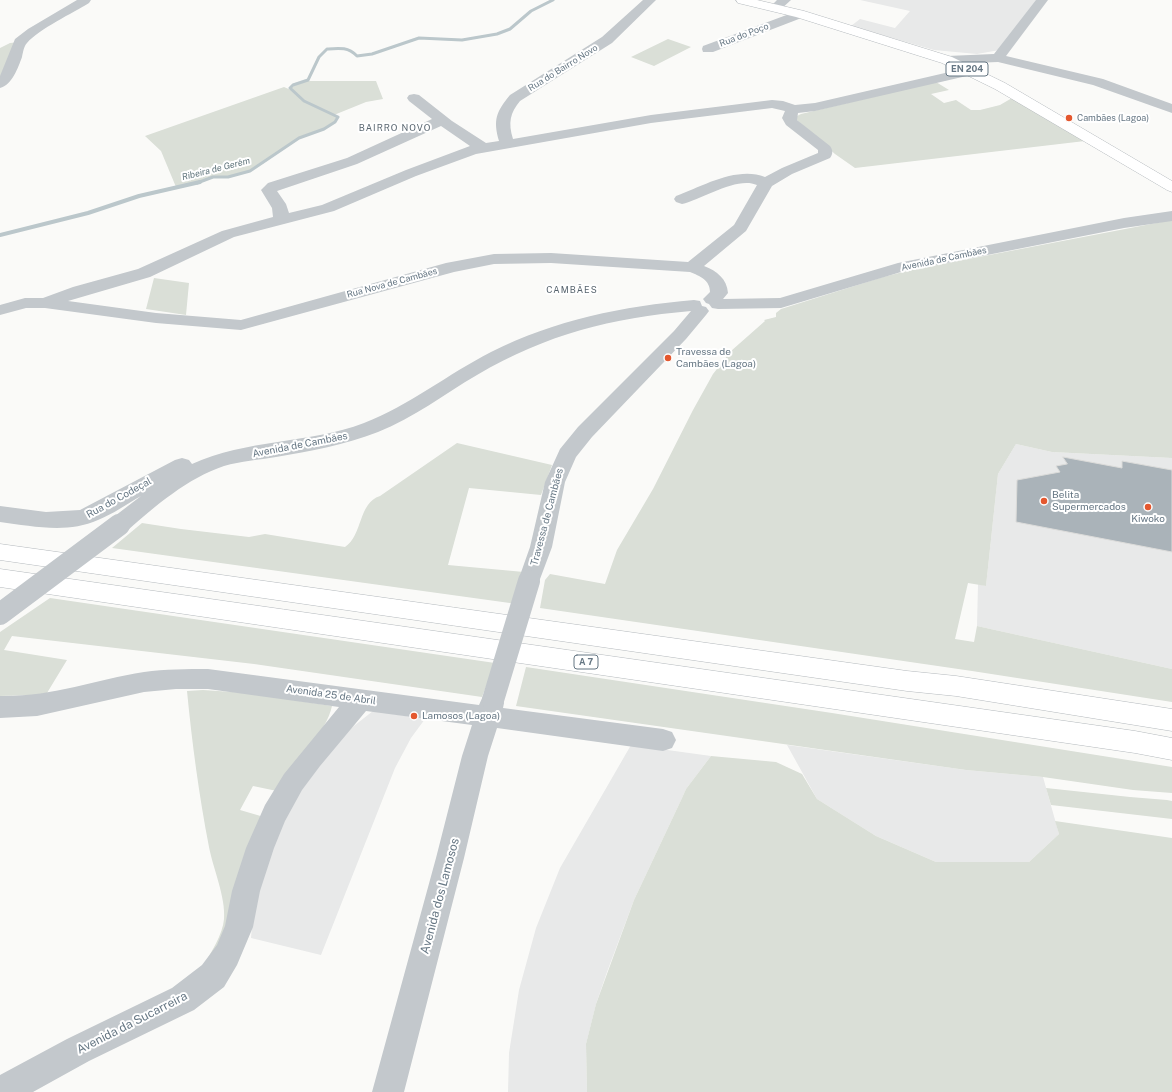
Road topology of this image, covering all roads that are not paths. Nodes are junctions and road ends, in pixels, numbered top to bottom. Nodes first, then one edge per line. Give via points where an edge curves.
1 (85, 0) edge
2 (742, 0) edge
3 (1042, 0) edge
4 (647, 1) edge
5 (780, 9) edge
6 (708, 49) dead end
7 (998, 58) junction
8 (947, 60) junction
9 (972, 71) junction
10 (0, 84) edge
11 (414, 98) dead end
12 (793, 109) junction
13 (1172, 109) edge
14 (442, 120) junction
15 (507, 143) junction
16 (482, 148) junction
17 (766, 183) junction
18 (1172, 187) edge
19 (682, 199) dead end
20 (1172, 216) edge
21 (280, 220) junction
22 (692, 267) junction
23 (45, 303) junction
24 (706, 305) junction
25 (0, 310) edge
26 (211, 464) junction
27 (0, 514) edge
28 (0, 552) edge
29 (0, 578) edge
30 (0, 614) edge
31 (361, 699) junction
32 (0, 707) edge
33 (490, 708) junction
34 (1172, 720) edge
35 (663, 740) dead end
36 (1172, 748) edge
37 (1, 1092) edge
38 (388, 1092) edge

1 - 10 street via 20,42 14,61
2 - 5 main road, EN 204
3 - 7 street
4 - 15 street, Rua do Bairro Novo via 607,40 515,98 502,117
5 - 6 street, Rua do Poço
5 - 8 main road, EN 204
7 - 8 street
7 - 13 street via 1098,82
8 - 9 main road, EN 204
9 - 12 street via 832,104
9 - 18 main road, EN 204
11 - 14 street
12 - 15 street via 772,104 704,111
12 - 17 street via 789,118 791,122 825,149 825,155
14 - 16 street
14 - 21 street via 352,161 273,186 269,190 282,214
15 - 16 street
16 - 21 street via 436,163 332,207
17 - 19 street via 746,178
17 - 22 street via 740,228
20 - 24 street, Avenida de Cambães via 1124,223 898,268 782,303
21 - 23 street via 228,234 144,273
22 - 23 street, Rua Nova de Cambães via 551,258 494,258 452,266 241,325 156,318
22 - 24 street, Rua Nova de Cambães via 705,271 719,288 719,293
23 - 25 street via 25,303
24 - 26 street, Avenida de Cambães via 627,312 578,323 501,354 392,418 373,426 335,439
24 - 33 street, Travessa de Cambães, bridge via 566,454 554,482 541,547
26 - 27 street, Rua do Codeçal via 194,463 174,468 81,518 60,520
26 - 30 street, Avenida de Cambães, bridge via 173,484 141,506
28 - 34 main road via 956,686
29 - 36 main road, A 7
31 - 32 street, Avenida 25 de Abril via 208,679 174,679 144,682 47,704
31 - 33 street, Avenida 25 de Abril
31 - 37 street, Avenida da Sucarreira via 297,776 275,814 260,848 246,891 239,927 213,976 183,999 78,1050
33 - 35 street, Avenida 25 de Abril
33 - 38 street, Avenida dos Lamosos via 475,756

